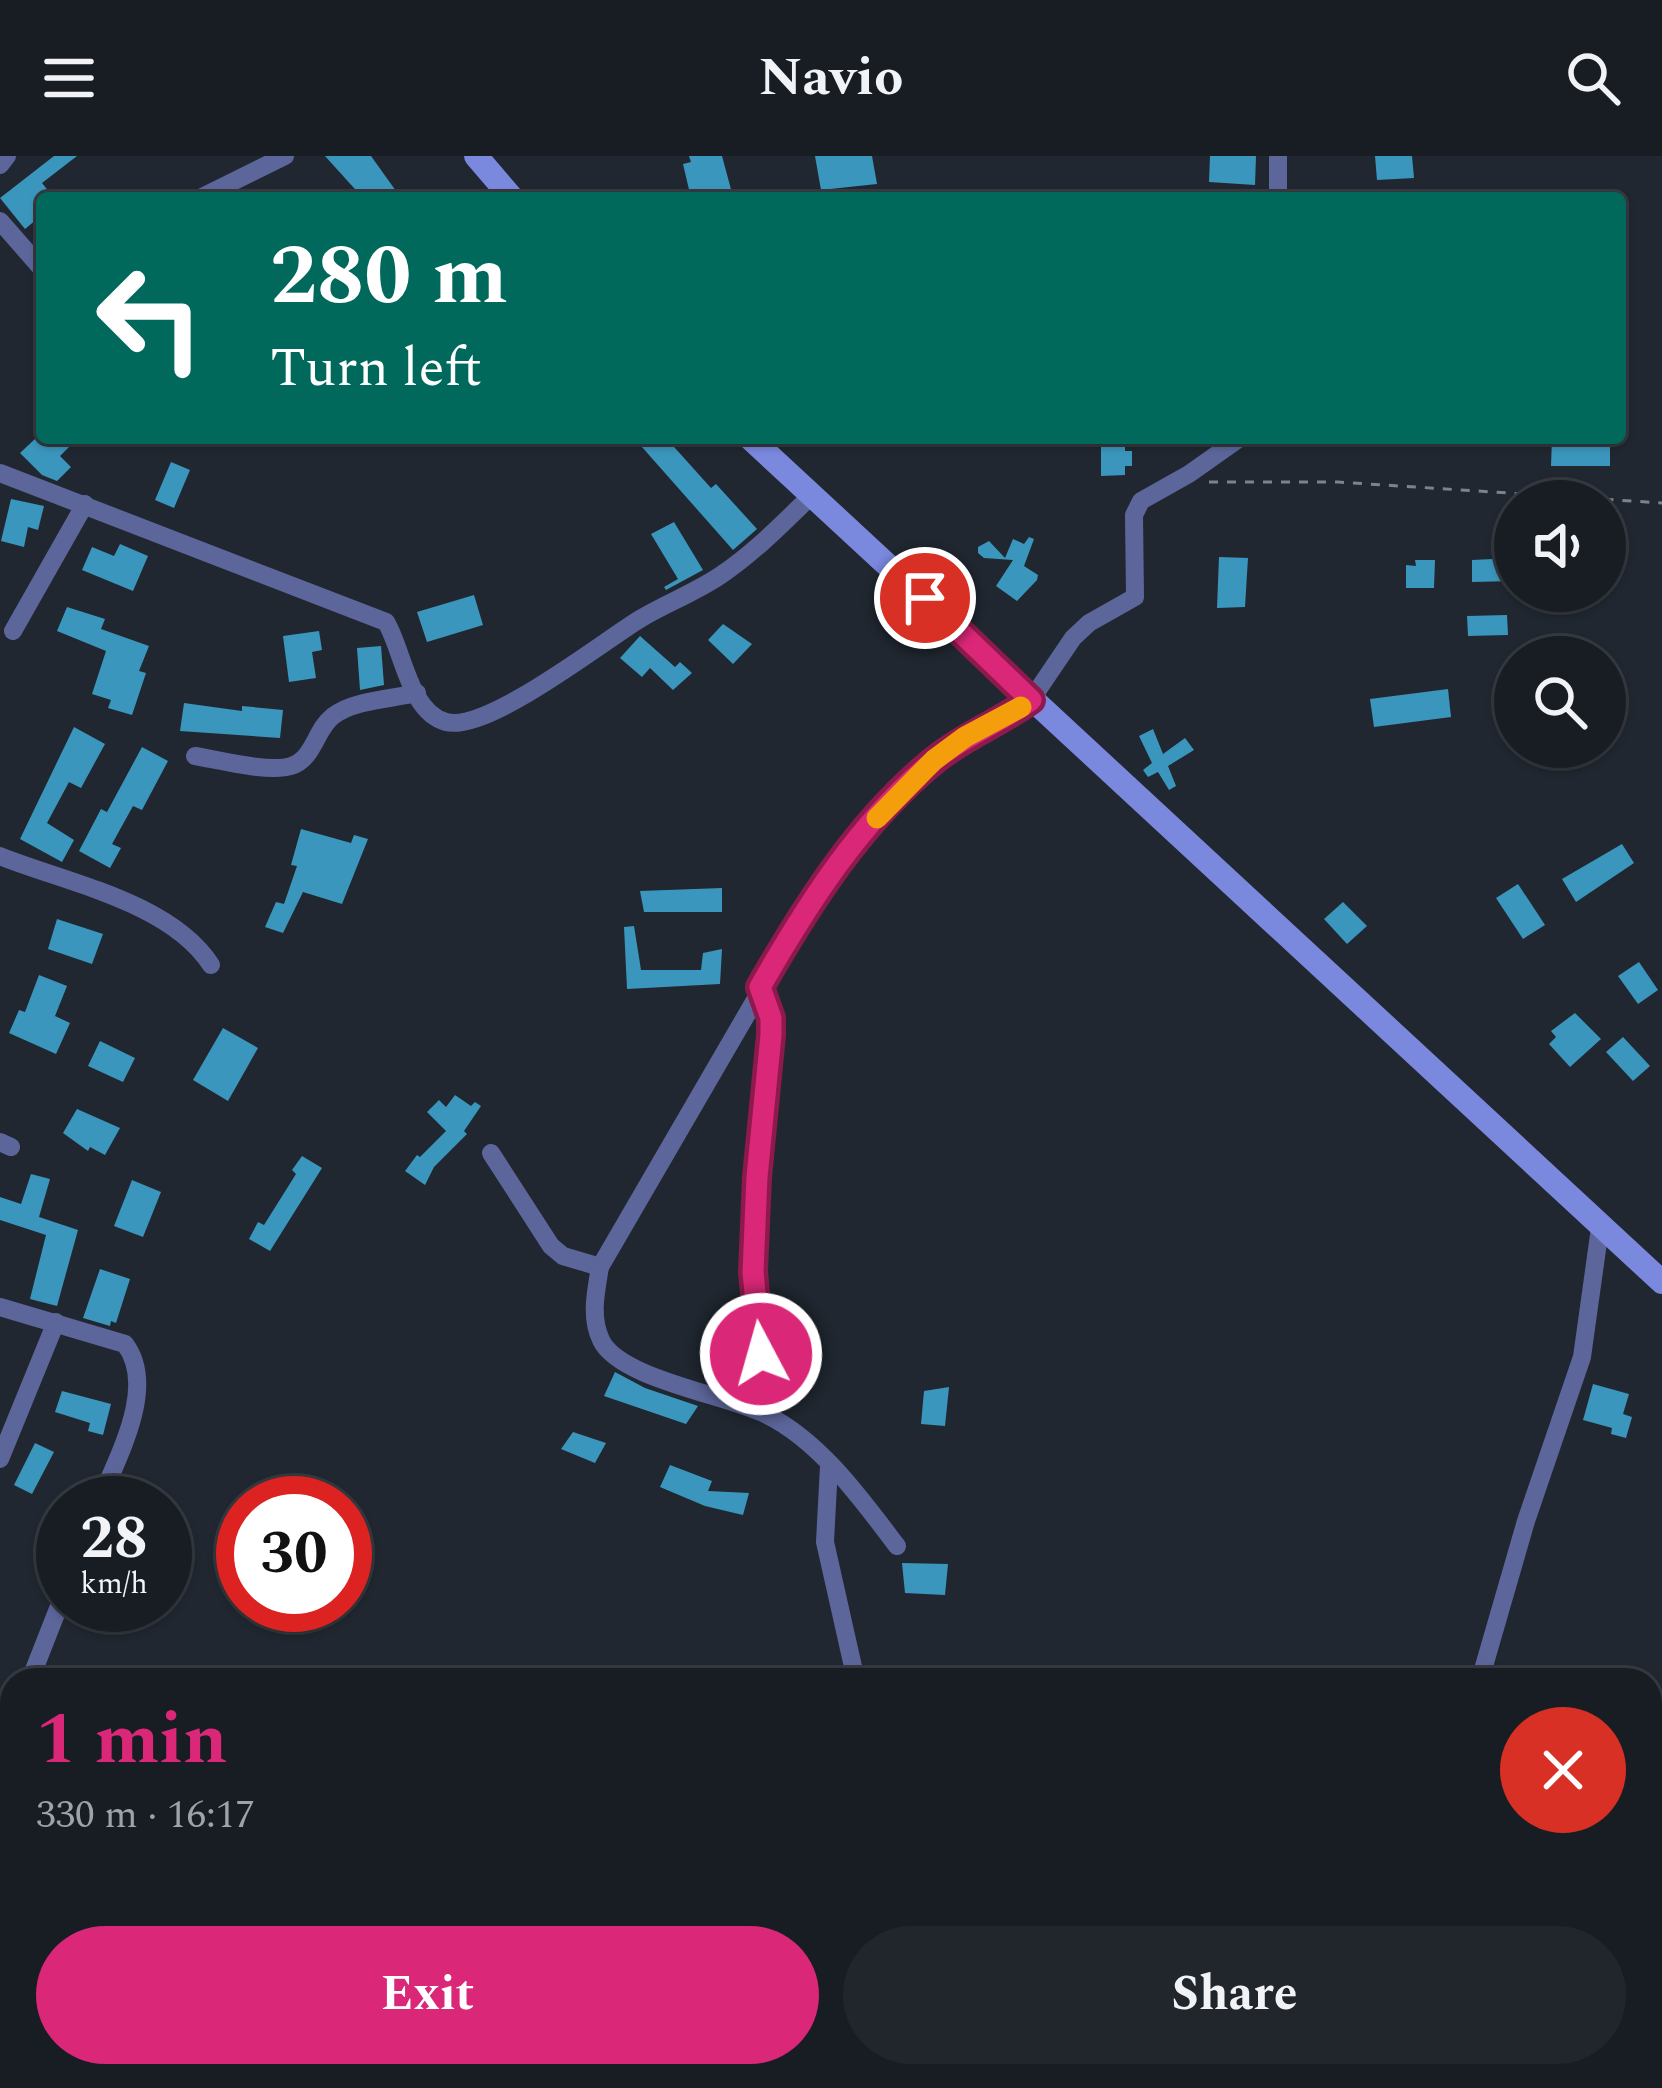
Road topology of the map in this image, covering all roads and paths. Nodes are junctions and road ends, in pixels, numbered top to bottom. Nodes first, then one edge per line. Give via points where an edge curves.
1 (7, 156) edge
2 (285, 156) edge
3 (476, 156) edge
4 (1278, 156) edge
5 (0, 166) edge
6 (212, 192) edge
7 (507, 192) edge
8 (1278, 192) edge
9 (0, 221) edge
10 (36, 262) edge
11 (757, 444) edge
12 (1231, 444) edge
13 (0, 473) edge
14 (1174, 483) junction
15 (812, 495) junction
16 (1662, 503) edge
17 (85, 504) junction
18 (13, 631) dead end
19 (417, 694) junction
20 (1031, 700) junction
21 (195, 756) dead end
22 (0, 856) edge
23 (211, 965) dead end
24 (760, 987) junction
25 (491, 1153) dead end
26 (1600, 1228) junction
27 (600, 1267) junction
28 (1662, 1282) edge
29 (0, 1307) edge
30 (56, 1322) junction
31 (769, 1415) junction
32 (0, 1459) edge
33 (829, 1466) junction
34 (109, 1476) edge
35 (897, 1546) dead end
36 (49, 1632) edge
37 (35, 1668) edge
38 (853, 1668) edge
39 (1483, 1668) edge

1 - 5 street
2 - 6 street
3 - 7 street
4 - 8 street
9 - 10 street
11 - 15 street
12 - 14 street
13 - 17 street
14 - 16 path via 1338,482
14 - 20 street via 1137,507 1136,597 1088,623
15 - 19 street via 722,574 506,706 448,723
15 - 20 street
17 - 18 street
17 - 19 street via 386,622
19 - 21 street via 333,716 296,765
20 - 24 street via 934,760 892,801 818,890
20 - 26 street
22 - 23 street via 142,908
24 - 27 street
24 - 31 street via 771,1035 753,1272 757,1390
25 - 27 street via 551,1246
26 - 28 street
26 - 39 street via 1582,1357
27 - 31 street via 596,1327 612,1355
29 - 30 street
30 - 32 street
30 - 34 street via 125,1344 134,1357 133,1414
31 - 33 street
33 - 35 street
33 - 38 street via 825,1542
36 - 37 street

